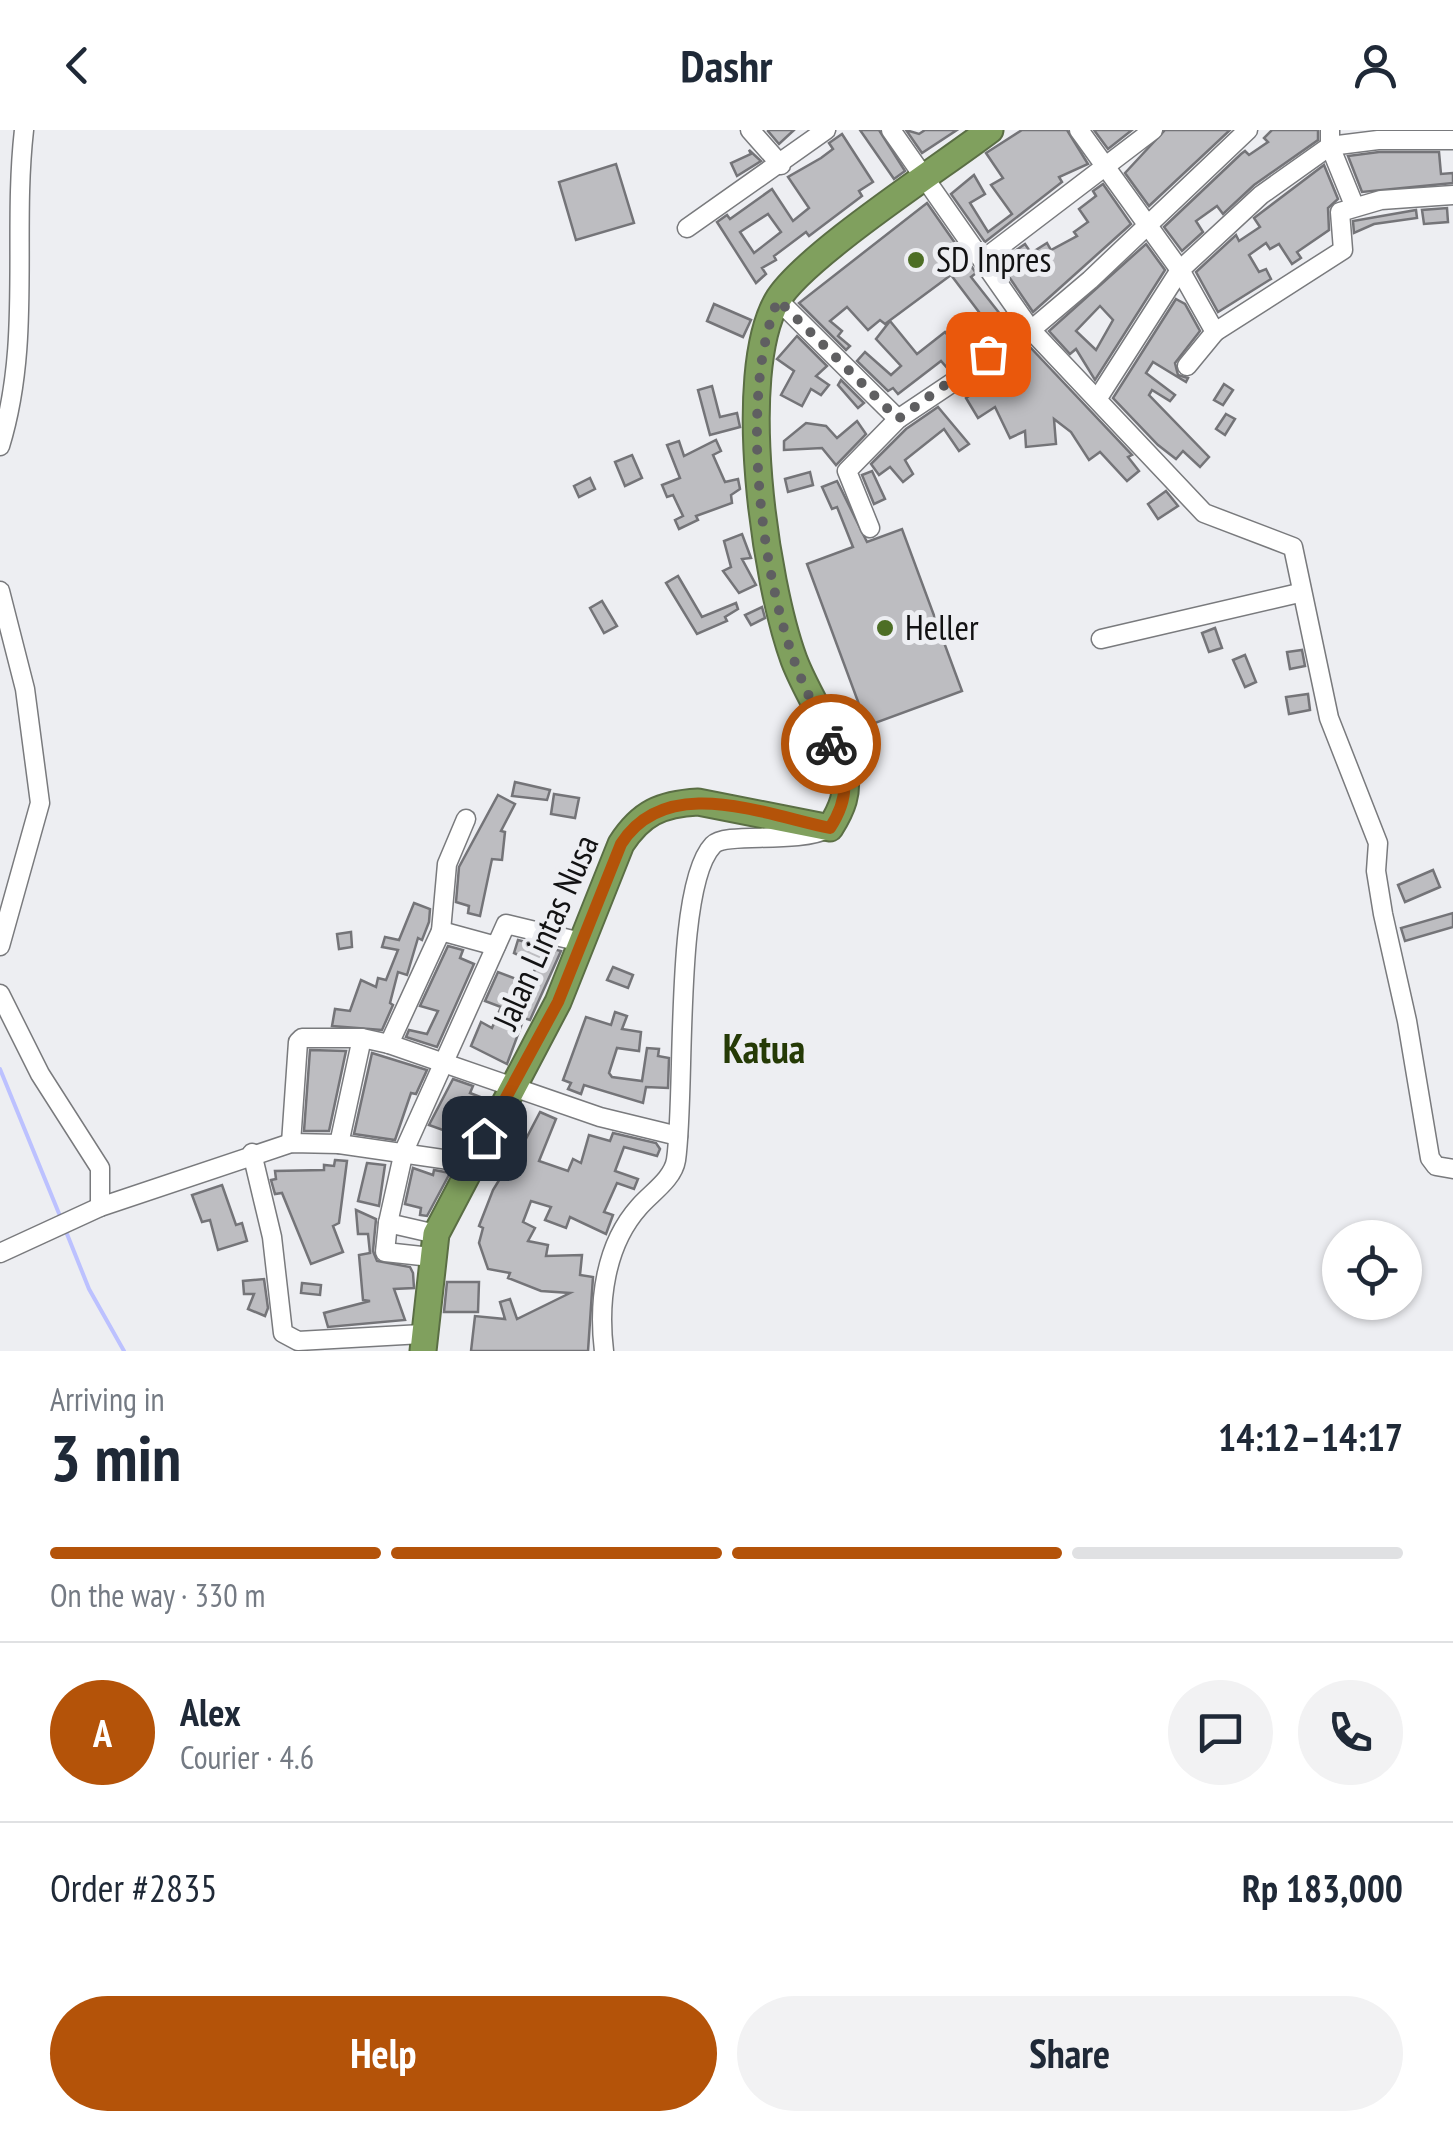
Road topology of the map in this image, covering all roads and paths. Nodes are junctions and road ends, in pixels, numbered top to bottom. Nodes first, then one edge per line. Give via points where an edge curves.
1 (24, 130) edge
2 (750, 130) edge
3 (826, 130) edge
4 (891, 130) edge
5 (990, 130) edge
6 (1079, 130) edge
7 (1153, 130) edge
8 (1248, 130) edge
9 (1330, 138) edge
10 (1453, 140) edge
11 (781, 164) junction
12 (1102, 166) junction
13 (923, 180) junction
14 (1453, 195) edge
15 (1354, 204) junction
16 (1146, 225) junction
17 (688, 228) dead end
18 (984, 258) junction
19 (1180, 270) junction
20 (778, 300) junction
21 (1031, 330) junction
22 (1214, 332) junction
23 (1186, 366) dead end
24 (1098, 398) junction
25 (898, 419) junction
26 (0, 446) edge
27 (870, 528) dead end
28 (0, 591) edge
29 (1300, 593) junction
30 (2, 614) edge
31 (1101, 638) dead end
32 (466, 819) dead end
33 (830, 828) junction
34 (440, 931) junction
35 (581, 942) junction
36 (0, 946) edge
37 (496, 946) junction
38 (0, 994) edge
39 (362, 1038) junction
40 (389, 1044) junction
41 (443, 1062) junction
42 (514, 1088) junction
43 (678, 1136) junction
44 (291, 1142) junction
45 (339, 1144) junction
46 (404, 1151) junction
47 (252, 1153) junction
48 (470, 1163) junction
49 (1453, 1169) edge
50 (100, 1207) junction
51 (388, 1224) junction
52 (433, 1246) junction
53 (0, 1253) edge
54 (422, 1343) edge
55 (604, 1351) edge

1 - 26 street via 18,366
2 - 11 street
3 - 11 street
4 - 13 street
5 - 13 highway
6 - 12 street
7 - 12 street
8 - 16 street
9 - 10 street
9 - 15 street
9 - 19 street
11 - 17 street
12 - 16 street
12 - 18 street
13 - 18 street
13 - 20 highway via 820,258
14 - 15 street
15 - 22 street via 1338,216 1343,250
16 - 19 street
16 - 21 street
18 - 21 street
19 - 22 street
19 - 24 street
20 - 25 street
20 - 33 highway via 762,348 759,489 794,660 843,767 847,792
21 - 24 street
21 - 25 street
22 - 23 street
24 - 29 street via 1206,515 1293,548
25 - 27 street via 846,473
28 - 30 street
29 - 31 street
29 - 49 street via 1328,718 1378,844 1383,914 1430,1158
30 - 36 street via 25,688 40,803
32 - 34 street via 448,864
33 - 35 highway, Jalan Lintas Nusa via 698,802 656,809 621,844
33 - 43 street via 787,840 727,837 710,847 690,896
34 - 37 street
34 - 40 street
35 - 37 street via 508,922
35 - 42 highway, Jalan Lintas Nusa
37 - 41 street
38 - 50 street via 40,1074 100,1168
39 - 40 street
39 - 44 street via 298,1042
39 - 45 street
40 - 41 street
41 - 42 street
41 - 46 street
42 - 43 street
42 - 48 highway, Jalan Lintas Nusa
43 - 55 street via 674,1169 634,1212 610,1258
44 - 45 street
44 - 47 street
45 - 46 street
46 - 48 street
46 - 51 street
47 - 50 street
47 - 54 street via 272,1237 283,1334 298,1341
48 - 52 highway, Jalan Lintas Nusa
50 - 53 street
51 - 52 street
51 - 52 street via 384,1252
52 - 54 highway, Jalan Lintas Nusa

